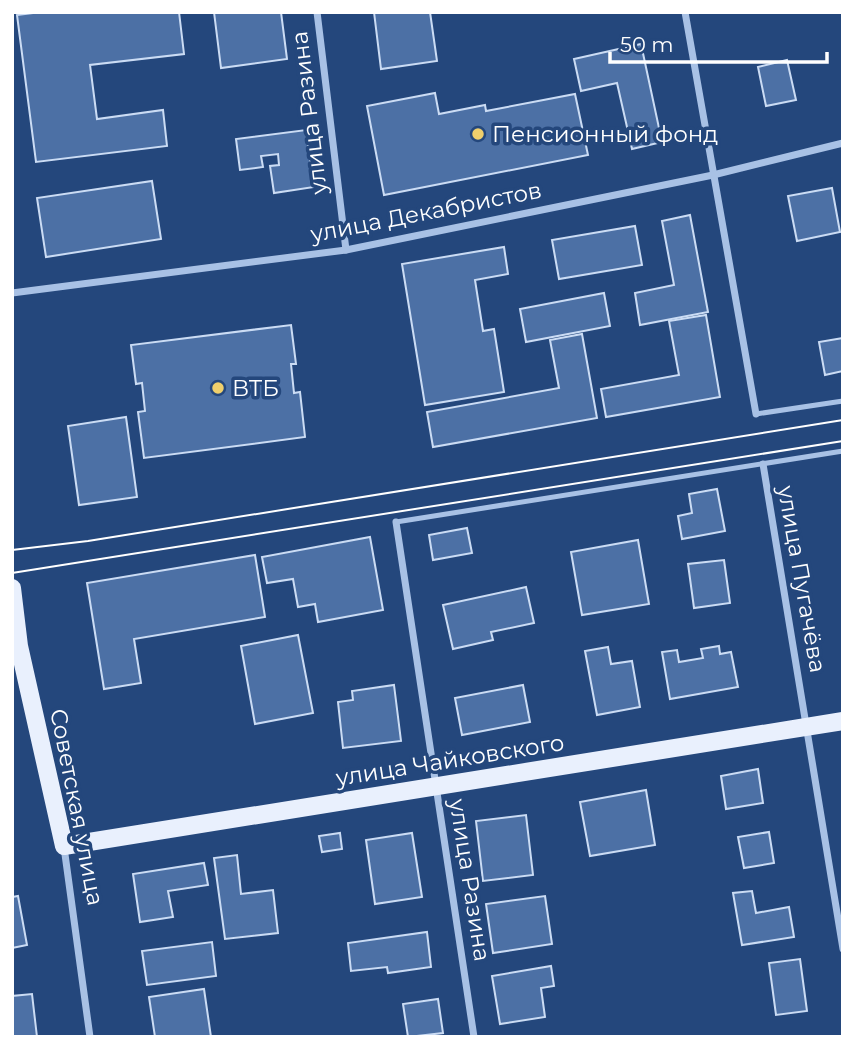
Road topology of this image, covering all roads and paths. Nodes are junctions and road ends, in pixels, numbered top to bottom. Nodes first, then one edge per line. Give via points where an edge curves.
1 (317, 12) edge
2 (685, 12) edge
3 (843, 143) edge
4 (713, 175) junction
5 (345, 250) junction
6 (12, 293) edge
7 (843, 401) edge
8 (756, 414) joint
9 (843, 451) edge
10 (763, 464) junction
11 (396, 522) joint
12 (13, 588) edge
13 (16, 647) edge
14 (843, 721) edge
15 (808, 727) junction
16 (436, 787) junction
17 (64, 846) junction
18 (843, 949) edge
19 (90, 1037) edge
20 (474, 1037) edge

1 - 5 street, улица Разина
2 - 4 street
3 - 4 street, улица Декабристов
4 - 5 street, улица Декабристов
4 - 8 street
5 - 6 street, улица Декабристов
7 - 8 lane
9 - 10 lane
10 - 11 lane
10 - 15 street, улица Пугачёва
11 - 16 street, улица Разина
12 - 13 main road, Советская улица
13 - 17 main road, Советская улица
14 - 15 main road, улица Чайковского
15 - 16 main road, улица Чайковского
15 - 18 street, улица Пугачёва
16 - 17 main road, улица Чайковского
16 - 20 street, улица Разина
17 - 19 street, Советская улица

